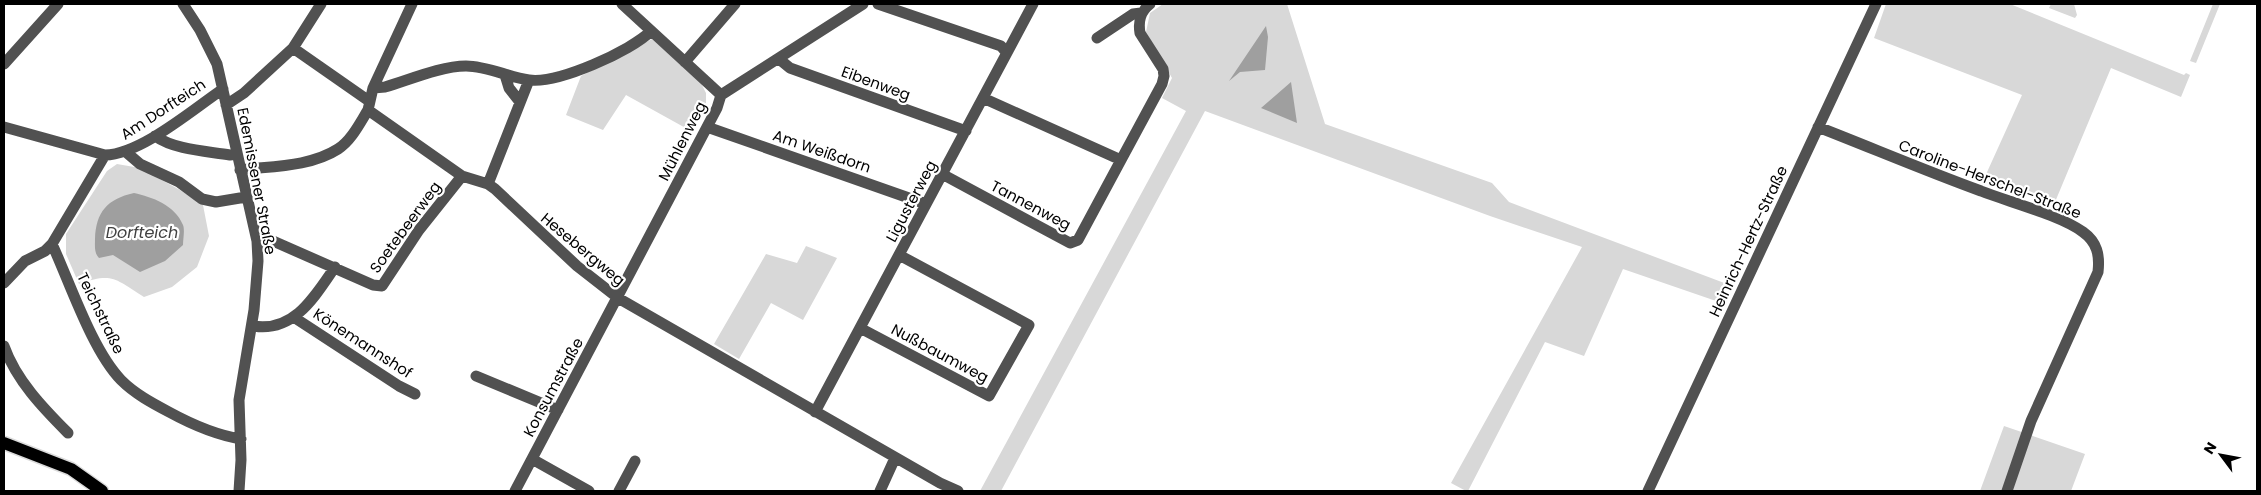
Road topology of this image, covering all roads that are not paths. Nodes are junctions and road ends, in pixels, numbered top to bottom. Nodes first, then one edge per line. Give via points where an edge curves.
1 (58, 4) edge
2 (183, 4) edge
3 (321, 4) edge
4 (412, 4) edge
5 (622, 4) edge
6 (734, 4) edge
7 (863, 4) edge
8 (878, 4) edge
9 (1033, 4) edge
10 (1150, 4) edge
11 (1876, 4) edge
12 (1141, 13) junction
13 (651, 32) junction
14 (1097, 38) dead end
15 (293, 48) junction
16 (1006, 52) junction
17 (778, 59) junction
18 (685, 62) junction
19 (4, 64) edge
20 (505, 75) junction
21 (529, 80) junction
22 (373, 88) junction
23 (223, 89) junction
24 (721, 95) junction
25 (983, 98) junction
26 (520, 102) junction
27 (226, 104) junction
28 (369, 105) junction
29 (4, 127) edge
30 (707, 127) junction
31 (1818, 127) junction
32 (966, 131) junction
33 (155, 136) junction
34 (126, 152) junction
35 (237, 154) junction
36 (105, 155) junction
37 (1121, 160) junction
38 (240, 170) junction
39 (942, 174) junction
40 (462, 176) junction
41 (488, 184) junction
42 (246, 197) junction
43 (926, 204) junction
44 (257, 241) junction
45 (52, 244) junction
46 (899, 256) junction
47 (335, 267) junction
48 (4, 283) edge
49 (618, 298) junction
50 (295, 318) junction
51 (253, 326) junction
52 (860, 328) junction
53 (4, 346) edge
54 (476, 376) dead end
55 (415, 394) dead end
56 (558, 410) junction
57 (815, 412) junction
58 (68, 433) dead end
59 (241, 439) junction
60 (4, 443) edge
61 (895, 458) junction
62 (532, 460) junction
63 (635, 462) dead end
64 (102, 491) edge
65 (239, 491) edge
66 (515, 491) edge
67 (589, 491) edge
68 (619, 491) edge
69 (880, 491) edge
70 (958, 491) edge
71 (1648, 491) edge
72 (2007, 491) edge

1 - 19 street
2 - 23 street, Edemissener Straße via 210,48
3 - 15 street
4 - 22 street
5 - 13 street
6 - 18 street
7 - 17 street, Mühlenweg
8 - 16 street via 1001,46
9 - 16 street, Ligusterweg
10 - 12 street
11 - 31 street, Heinrich-Hertz-Straße
12 - 14 street via 1133,14
12 - 37 street, Tannenweg via 1140,33 1163,69 1164,76
13 - 18 street
13 - 21 street via 642,40 572,74 540,81
15 - 27 street via 244,93
15 - 28 street, Hesebergweg
16 - 25 street, Ligusterweg
17 - 24 street, Mühlenweg
17 - 32 street, Eibenweg via 790,68
18 - 24 street
20 - 21 street
20 - 22 street via 464,66 385,88
20 - 26 street via 509,88
21 - 26 street
22 - 28 street
23 - 27 street, Edemissener Straße
23 - 33 street, Am Dorfteich
24 - 30 street, Mühlenweg
25 - 32 street, Ligusterweg
25 - 37 street
26 - 41 street
27 - 35 street, Edemissener Straße
28 - 38 street via 348,140 338,149 302,162
28 - 40 street, Hesebergweg
29 - 36 street, Am Dorfteich
30 - 43 street, Am Weißdorn
30 - 49 street, Mühlenweg
31 - 71 street, Heinrich-Hertz-Straße
31 - 72 street, Caroline-Herschel-Straße via 2059,220 2092,239 2098,251 2098,272 2031,421
32 - 39 street, Ligusterweg
33 - 34 street, Am Dorfteich
33 - 35 street via 182,147
34 - 36 street, Am Dorfteich
34 - 42 street via 140,164 179,182 202,199 216,202
35 - 38 street, Edemissener Straße
36 - 45 street
37 - 39 street, Tannenweg via 1078,240 1070,243
38 - 42 street, Edemissener Straße
39 - 43 street, Ligusterweg
40 - 41 street, Hesebergweg
40 - 47 street, Soetebeerweg via 419,230 382,286
41 - 49 street, Hesebergweg via 577,266
42 - 44 street, Edemissener Straße
43 - 46 street, Ligusterweg
44 - 47 street, Soetebeerweg via 273,241
44 - 51 street, Edemissener Straße
45 - 48 street via 25,261
45 - 59 street, Teichstraße via 101,352 120,379 140,395 180,418
46 - 52 street, Ligusterweg
46 - 52 street, Nußbaumweg via 1029,325 989,396
47 - 50 street
49 - 56 street, Konsumstraße
49 - 57 street, Hesebergweg
50 - 51 street via 269,326
50 - 55 street, Könemannshof
51 - 59 street, Edemissener Straße via 239,400
52 - 57 street, Ligusterweg
53 - 58 street via 20,378
54 - 56 street
56 - 62 street, Konsumstraße
57 - 61 street, Hesebergweg
59 - 65 street, Edemissener Straße
60 - 64 main road via 63,465
61 - 69 street
61 - 70 street, Hesebergweg
62 - 66 street, Konsumstraße
62 - 67 street
63 - 68 street

